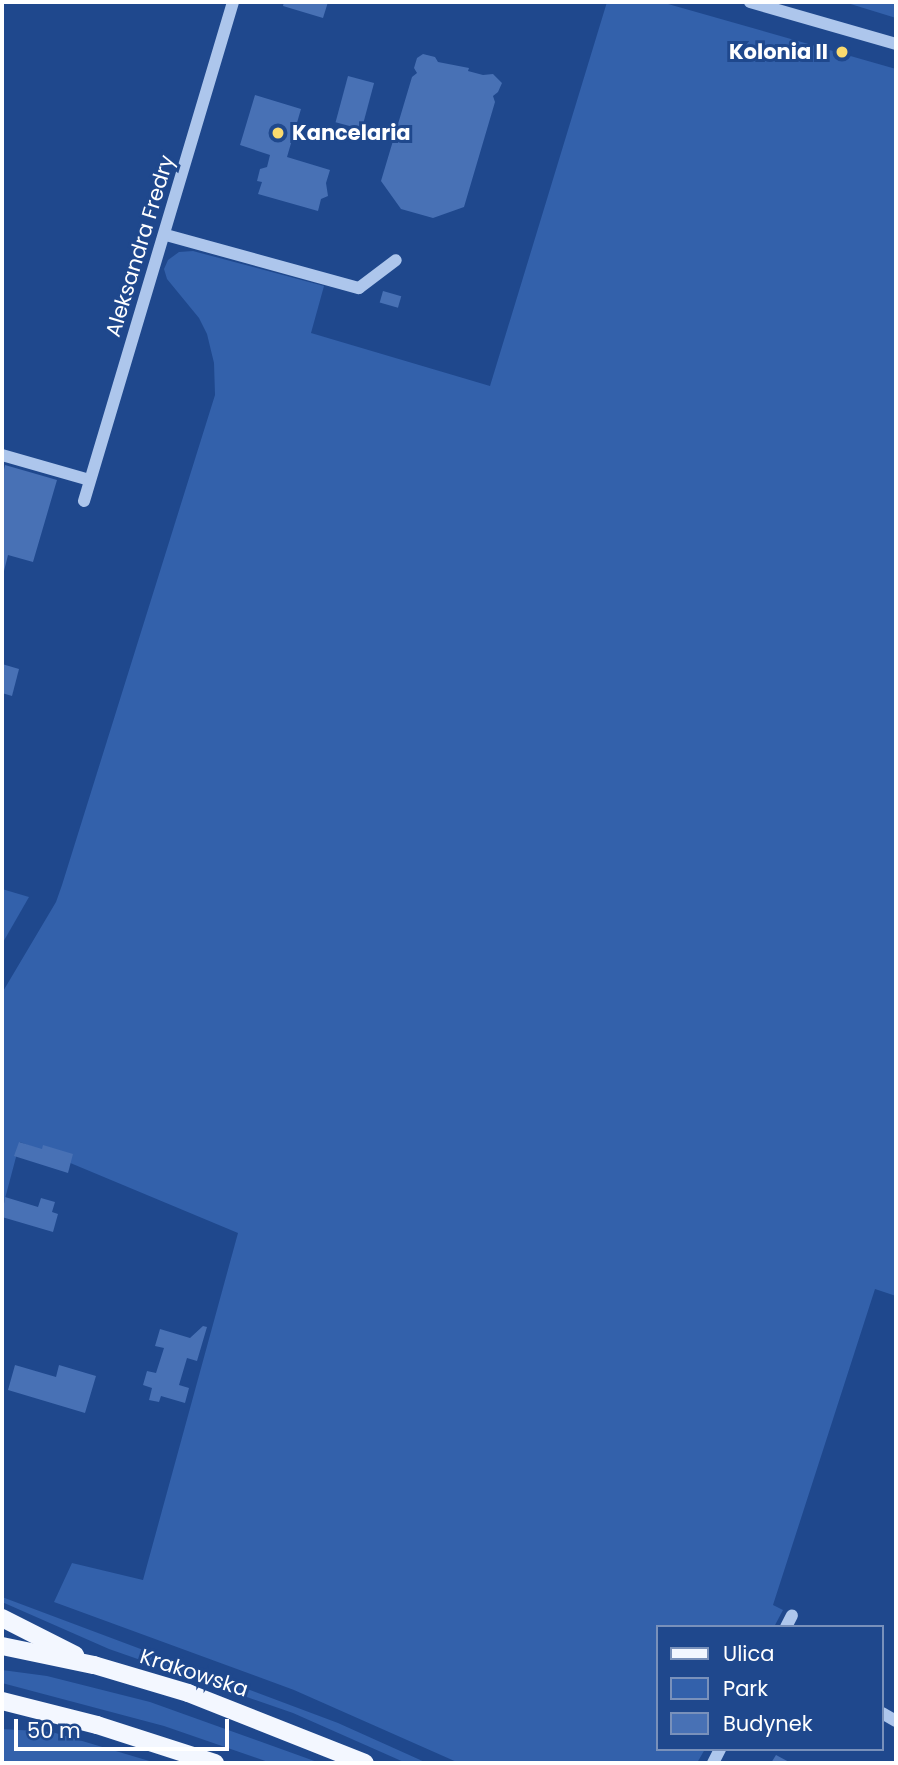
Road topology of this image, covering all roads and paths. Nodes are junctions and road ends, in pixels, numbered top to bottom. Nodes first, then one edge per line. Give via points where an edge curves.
1 (233, 2) edge
2 (750, 2) edge
3 (896, 44) edge
4 (166, 235) junction
5 (396, 260) dead end
6 (2, 455) edge
7 (90, 480) junction
8 (84, 502) dead end
9 (2, 1618) edge
10 (2, 1646) edge
11 (94, 1665) junction
12 (2, 1702) edge
13 (215, 1763) edge
14 (365, 1763) edge

1 - 4 street, Aleksandra Fredry
2 - 3 street
4 - 5 street via 359,288
4 - 7 street, Aleksandra Fredry
6 - 7 street
7 - 8 street, Aleksandra Fredry
9 - 11 main road
10 - 11 main road, Krakowska
11 - 14 main road, Krakowska via 225,1706
12 - 13 main road via 97,1725

